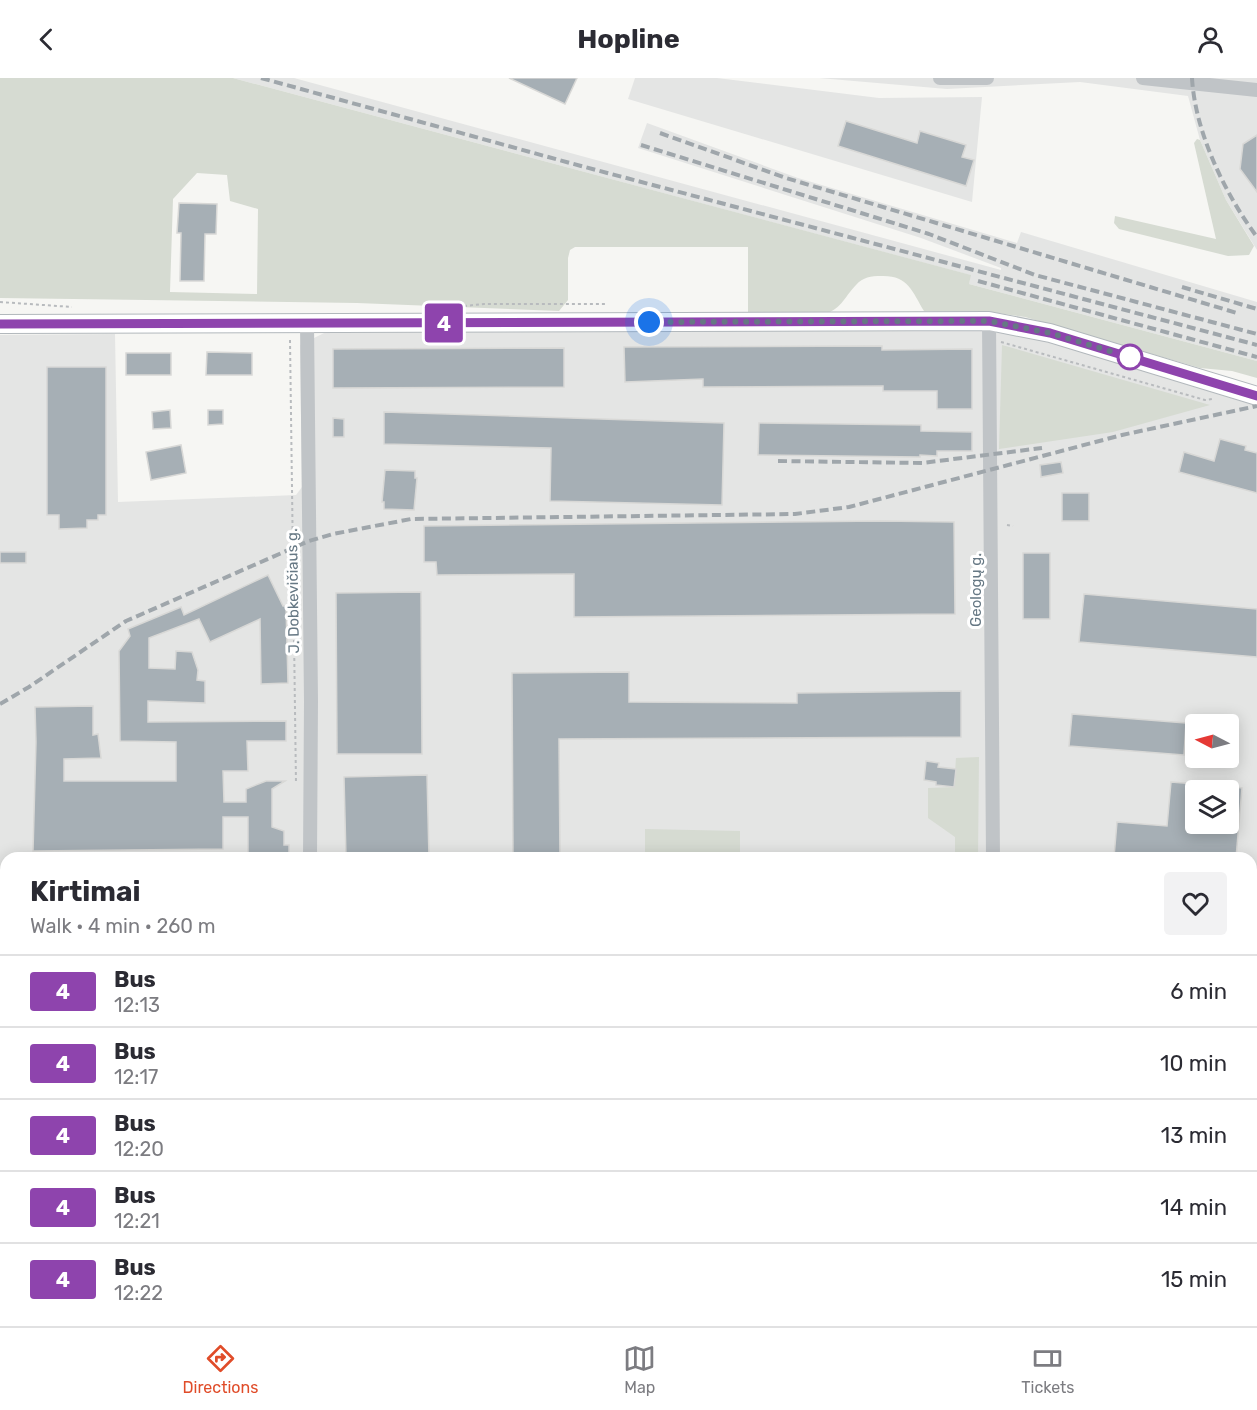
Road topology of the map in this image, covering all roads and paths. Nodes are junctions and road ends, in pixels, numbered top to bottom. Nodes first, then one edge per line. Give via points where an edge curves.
1 (940, 78) edge
2 (987, 78) edge
3 (1143, 78) edge
4 (1257, 90) edge
5 (989, 321) junction
6 (307, 323) junction
7 (0, 324) edge
8 (290, 340) dead end
9 (989, 342) junction
10 (1233, 389) junction
11 (1257, 396) edge
12 (1007, 525) dead end
13 (1013, 526) dead end
14 (296, 784) dead end
15 (310, 852) edge
16 (993, 852) edge

1 - 2 street
3 - 4 street
5 - 6 street
5 - 9 street, Geologų g.
5 - 10 street via 1050,333
6 - 7 street
6 - 15 street, J. Dobkevičiaus g.
8 - 14 path
9 - 10 path via 1005,342 1205,399
9 - 16 street, Geologų g.
10 - 11 street
12 - 13 path

